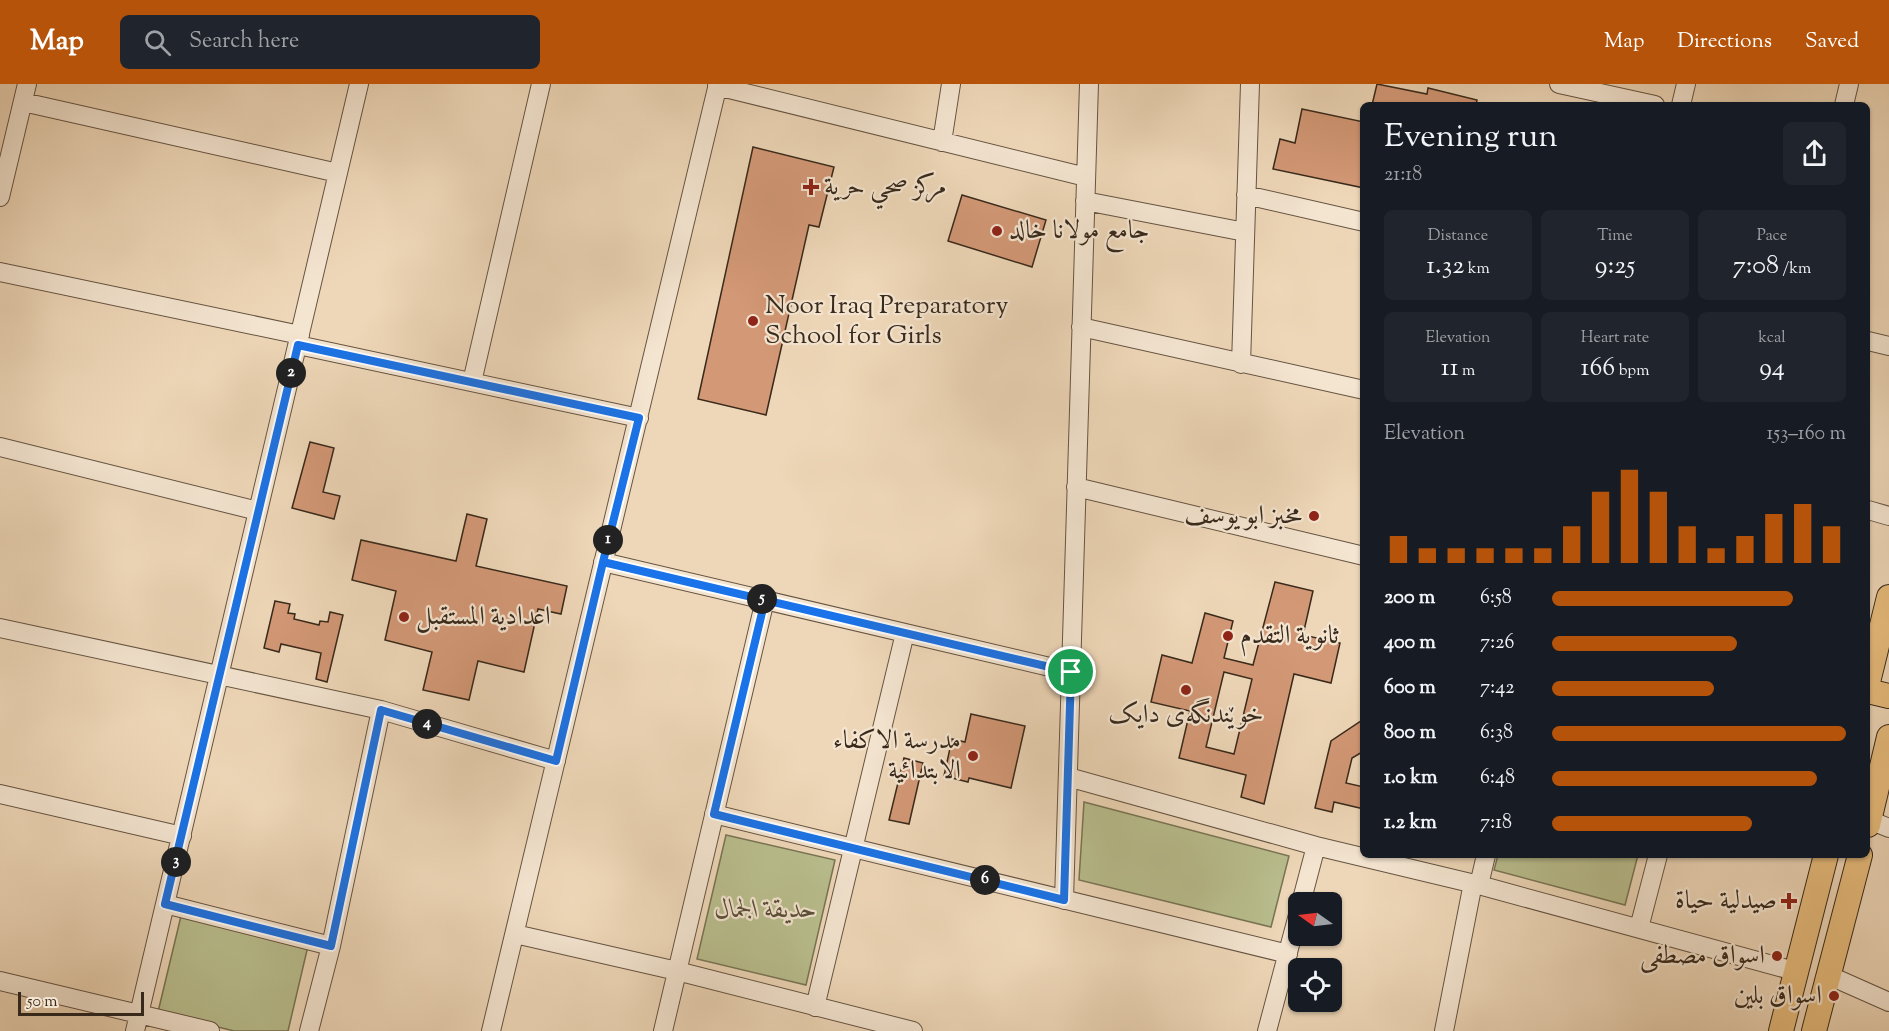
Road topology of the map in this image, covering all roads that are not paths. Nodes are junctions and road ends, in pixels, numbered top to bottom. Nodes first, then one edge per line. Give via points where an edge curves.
1 (27, 84) edge
2 (359, 84) edge
3 (541, 84) edge
4 (951, 84) edge
5 (1089, 84) edge
6 (1250, 84) edge
7 (1558, 84) edge
8 (1686, 84) edge
9 (1849, 84) edge
10 (718, 85) edge
11 (22, 102) junction
12 (1641, 102) edge
13 (1682, 102) edge
14 (1845, 102) edge
15 (942, 142) junction
16 (338, 173) junction
17 (1086, 177) junction
18 (1246, 195) junction
19 (0, 197) edge
20 (1085, 201) junction
21 (1360, 221) edge
22 (1245, 232) junction
23 (0, 272) edge
24 (1081, 327) junction
25 (299, 340) junction
26 (1870, 341) edge
27 (1889, 346) edge
28 (1241, 364) junction
29 (472, 382) junction
30 (1360, 389) edge
31 (639, 418) junction
32 (0, 447) edge
33 (1077, 487) junction
34 (258, 511) junction
35 (1870, 511) edge
36 (1889, 516) edge
37 (1360, 555) edge
38 (603, 562) junction
39 (1889, 597) edge
40 (765, 600) junction
41 (0, 628) edge
42 (905, 633) junction
43 (1071, 672) junction
44 (1870, 674) edge
45 (219, 677) junction
46 (1870, 691) edge
47 (1889, 696) edge
48 (381, 710) junction
49 (1889, 737) edge
50 (556, 761) junction
51 (1068, 777) junction
52 (0, 794) edge
53 (714, 814) junction
54 (1875, 825) edge
55 (183, 836) junction
56 (1316, 846) junction
57 (853, 848) junction
58 (1360, 856) edge
59 (1367, 858) edge
60 (1485, 858) edge
61 (1657, 858) edge
62 (1825, 858) edge
63 (1859, 858) edge
64 (1476, 884) junction
65 (1304, 892) edge
66 (1064, 900) junction
67 (165, 904) junction
68 (1639, 928) junction
69 (515, 934) junction
70 (331, 946) junction
71 (1290, 946) edge
72 (1288, 954) junction
73 (677, 971) junction
74 (1798, 972) junction
75 (1828, 975) junction
76 (0, 981) edge
77 (1889, 1002) edge
78 (815, 1007) junction
79 (137, 1023) edge
80 (210, 1031) edge
81 (309, 1031) edge
82 (491, 1031) edge
83 (663, 1031) edge
84 (913, 1031) edge
85 (1267, 1031) edge
86 (1444, 1031) edge
87 (1781, 1031) edge
88 (1814, 1031) edge

1 - 11 street
2 - 16 street
3 - 29 street
4 - 15 street
5 - 17 street
6 - 18 street
7 - 12 street
8 - 13 street
9 - 14 street
10 - 15 street
10 - 31 street
11 - 16 street
11 - 19 street
15 - 17 street
16 - 25 street
17 - 20 street
18 - 21 street
18 - 22 street
20 - 22 street
20 - 24 street
22 - 28 street
23 - 25 street
24 - 28 street
24 - 33 street
25 - 29 street
25 - 34 street
26 - 27 street
28 - 30 street
29 - 31 street
31 - 38 street
32 - 34 street
33 - 37 street
33 - 43 street
34 - 45 street
35 - 36 street
38 - 40 street
38 - 50 street
39 - 44 main road
40 - 42 street
40 - 53 street
41 - 45 street
42 - 43 street
42 - 57 street
43 - 51 street
45 - 48 street
45 - 55 street
46 - 47 main road
48 - 50 street
48 - 70 street
49 - 54 main road
50 - 69 street
51 - 56 street
51 - 66 street
52 - 55 street
53 - 57 street
53 - 73 street
55 - 67 street
56 - 58 street
56 - 65 street
57 - 66 street
57 - 78 street
59 - 64 street
60 - 64 street
61 - 68 street
62 - 74 main road
63 - 75 main road
64 - 68 street
64 - 86 street
66 - 72 street
67 - 70 street
67 - 79 street
68 - 74 street
69 - 73 street
69 - 82 street
70 - 81 street
71 - 72 street
72 - 85 street
73 - 78 street
73 - 83 street
74 - 87 main road
75 - 77 street
75 - 88 main road
76 - 79 street
78 - 84 street
79 - 80 street

